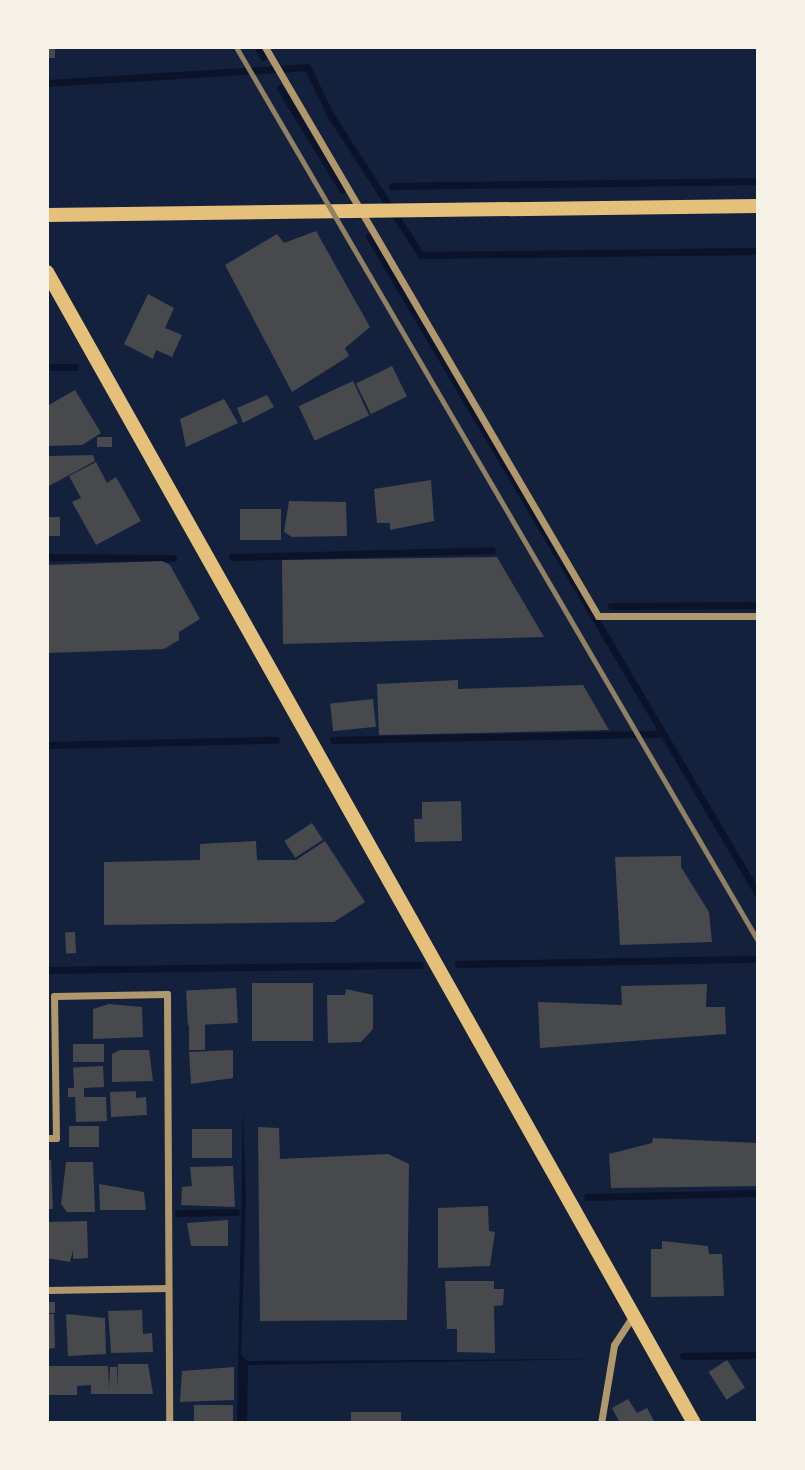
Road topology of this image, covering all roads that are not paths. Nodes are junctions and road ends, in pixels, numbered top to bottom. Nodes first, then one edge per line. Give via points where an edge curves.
1 (265, 47) edge
2 (758, 206) edge
3 (47, 215) edge
4 (49, 277) edge
5 (758, 616) edge
6 (47, 1139) edge
7 (168, 1288) junction
8 (47, 1290) edge
9 (632, 1317) junction
10 (169, 1423) edge
11 (601, 1423) edge
12 (694, 1423) edge

1 - 5 street via 598,616
2 - 3 main road
4 - 9 main road
6 - 7 street via 56,1138 54,996 167,994
7 - 8 street
7 - 10 street
9 - 11 street via 614,1345
9 - 12 main road

